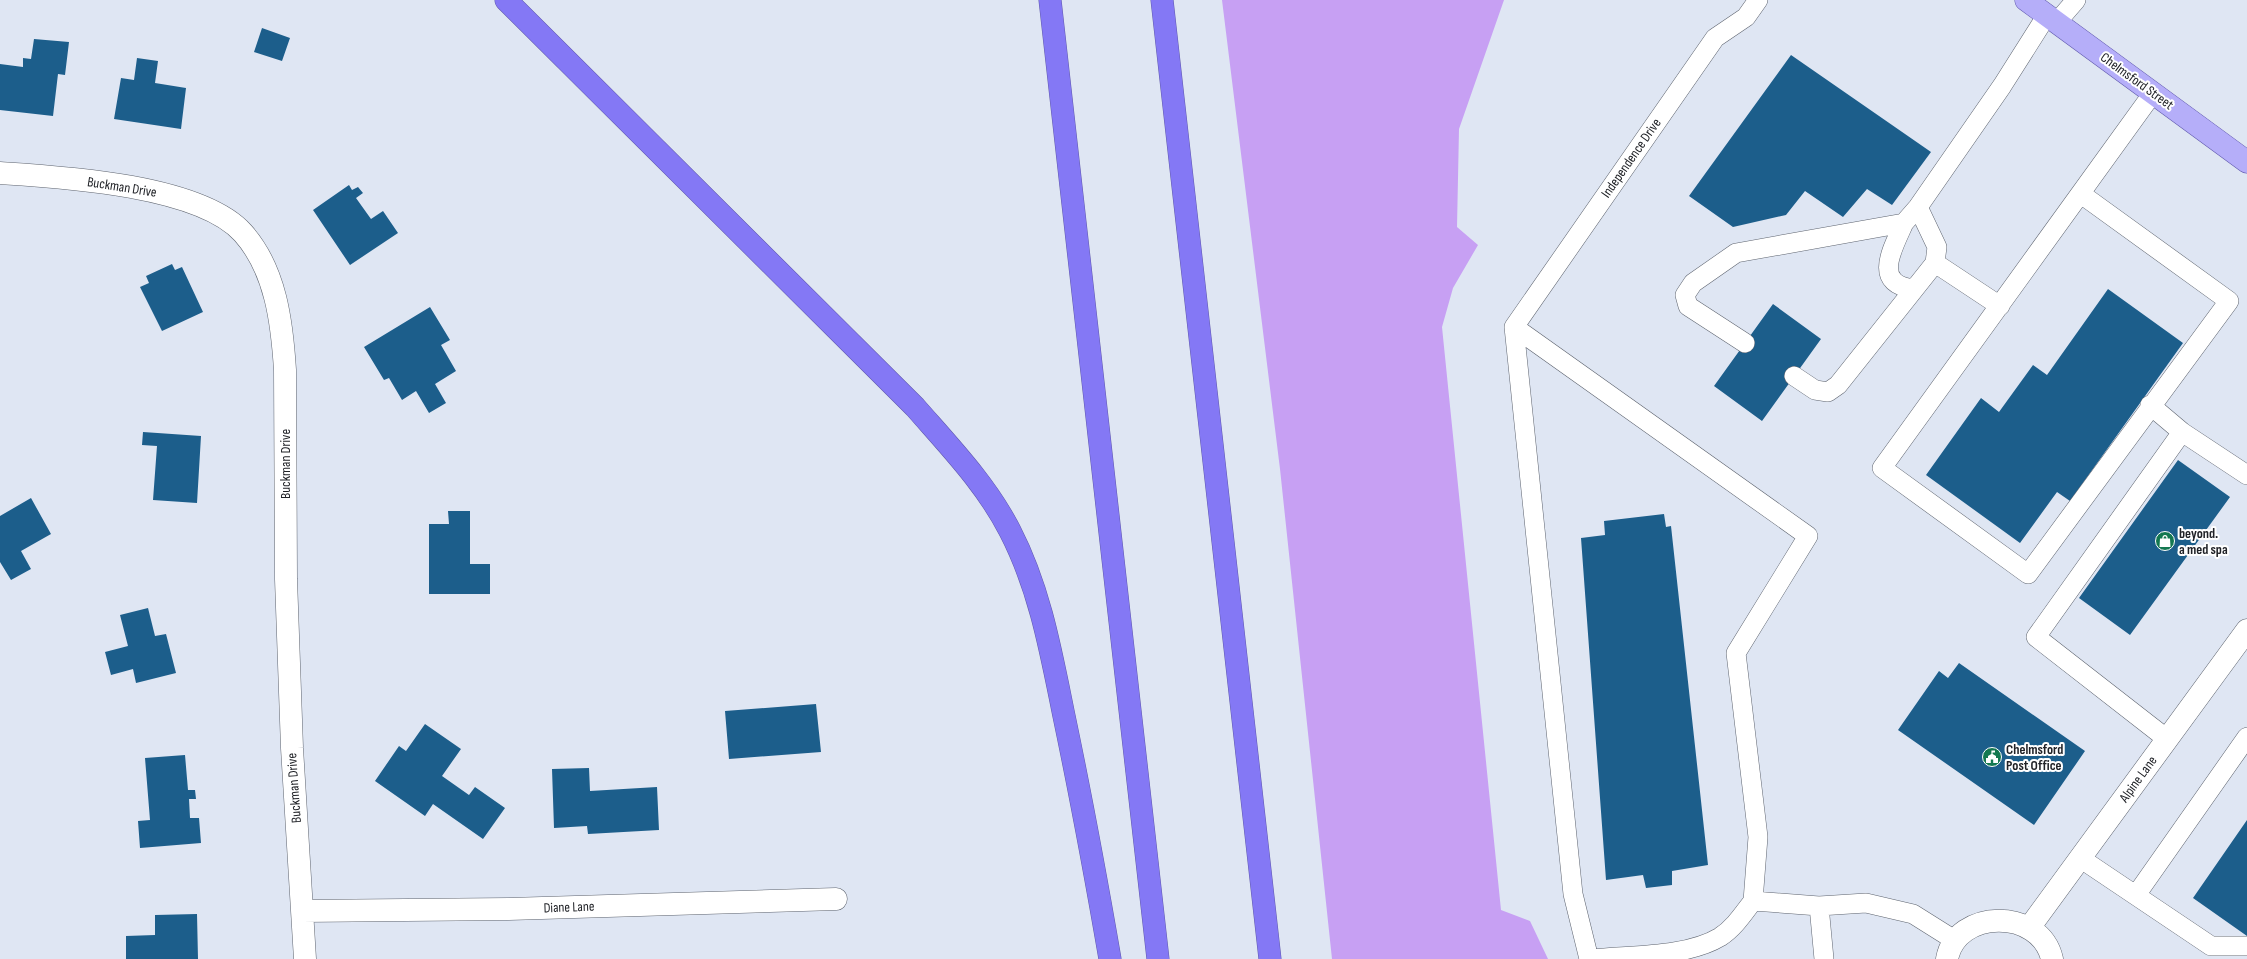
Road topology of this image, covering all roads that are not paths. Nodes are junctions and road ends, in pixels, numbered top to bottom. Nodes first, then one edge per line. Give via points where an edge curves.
1 (506, 0) edge
2 (1050, 0) edge
3 (1162, 0) edge
4 (1758, 0) edge
5 (2026, 0) edge
6 (2076, 0) edge
7 (2052, 19) junction
8 (2153, 93) junction
9 (2247, 162) edge
10 (0, 173) edge
11 (2081, 194) junction
12 (1918, 207) junction
13 (1904, 223) junction
14 (1935, 263) junction
15 (1914, 289) junction
16 (2000, 306) junction
17 (1514, 327) junction
18 (1745, 343) dead end
19 (1794, 376) dead end
20 (2150, 405) junction
21 (2182, 432) junction
22 (2247, 475) edge
23 (2247, 630) edge
24 (2247, 737) edge
25 (2167, 739) junction
26 (2080, 858) junction
27 (2136, 895) junction
28 (836, 899) dead end
29 (1753, 901) junction
30 (1819, 906) junction
31 (302, 911) junction
32 (2029, 928) junction
33 (2247, 946) edge
34 (1951, 950) edge
35 (305, 959) edge
36 (1110, 959) edge
37 (1158, 959) edge
38 (1270, 959) edge
39 (1589, 959) edge
40 (1593, 959) edge
41 (1824, 959) edge
42 (2052, 959) edge

1 - 36 highway via 915,407 993,500 1020,552 1044,621 1090,846
2 - 37 highway
3 - 38 highway
4 - 17 lane, Independence Drive via 1746,17 1714,38
5 - 7 main road, Chelmsford Street
6 - 7 lane
7 - 8 main road, Chelmsford Street
7 - 12 lane
8 - 9 main road, Chelmsford Street
8 - 11 lane
10 - 31 street, Buckman Drive via 121,185 171,195 194,203 229,219 244,234 272,284 283,345 286,579 292,748
11 - 16 lane
11 - 20 lane via 2229,301
12 - 13 lane
12 - 14 lane via 1937,247
13 - 15 lane via 1890,255 1888,272 1894,283
13 - 18 lane via 1736,253 1693,283 1685,295 1688,306
14 - 15 lane
14 - 16 lane
15 - 19 lane via 1838,385 1828,392 1815,390
16 - 20 lane via 1882,468 2028,574
17 - 29 lane via 1808,536 1736,653 1758,837
17 - 39 lane via 1573,894
20 - 21 lane
21 - 22 lane
21 - 25 lane via 2036,637
23 - 25 street, Alpine Lane
24 - 27 lane
25 - 26 street, Alpine Lane
26 - 27 lane
26 - 32 street, Alpine Lane
27 - 33 lane via 2211,946
28 - 31 street, Diane Lane via 509,909
29 - 30 lane
29 - 40 lane via 1738,921 1721,936 1704,946
30 - 34 lane via 1866,903 1913,914
30 - 41 lane
31 - 35 street, Buckman Drive
32 - 34 street via 2014,922 1987,922 1968,930
32 - 42 street via 2042,939

